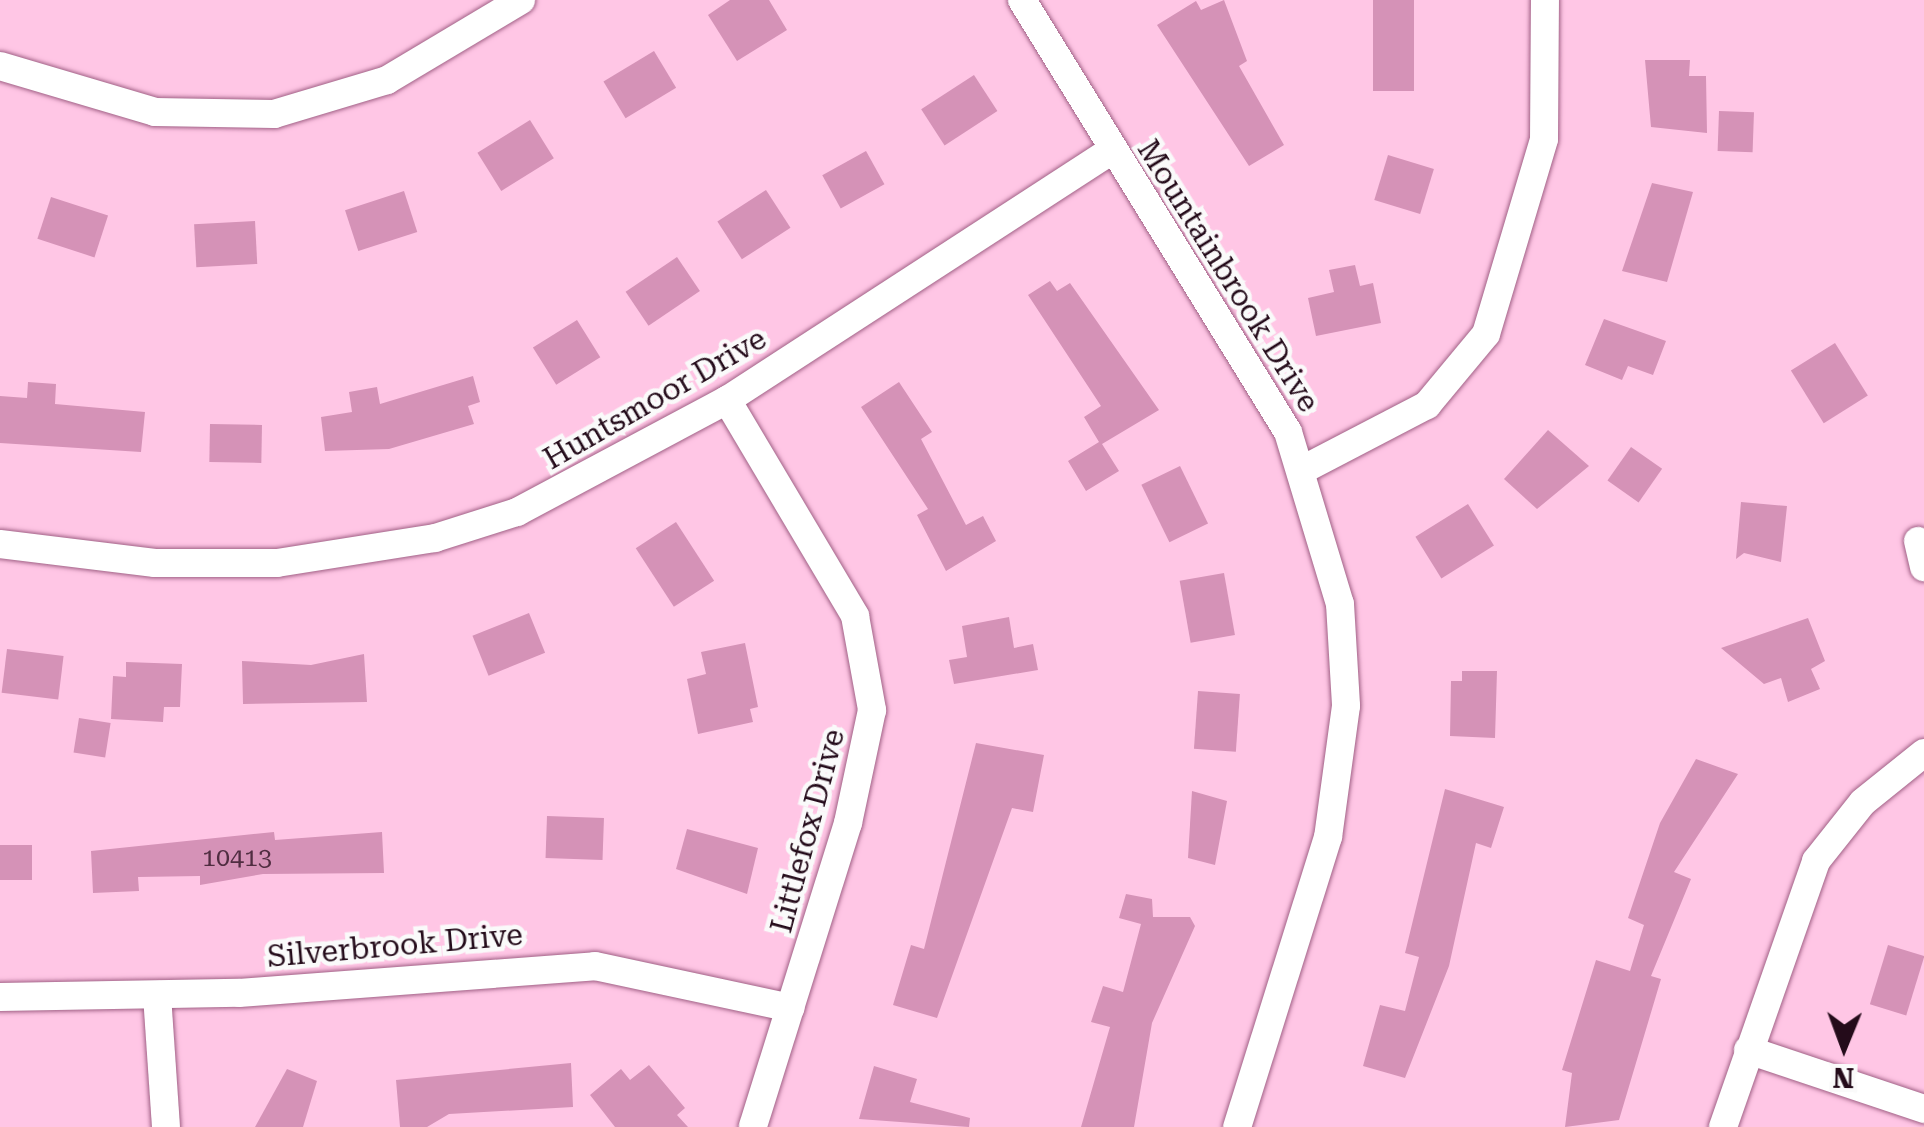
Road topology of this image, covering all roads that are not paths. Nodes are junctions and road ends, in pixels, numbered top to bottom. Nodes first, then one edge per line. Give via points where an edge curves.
1 (522, 0) edge
2 (1022, 0) edge
3 (1546, 0) edge
4 (0, 66) edge
5 (1112, 150) junction
6 (727, 400) junction
7 (1304, 469) junction
8 (0, 544) edge
9 (1924, 754) edge
10 (157, 994) junction
11 (0, 997) edge
12 (791, 1008) junction
13 (1748, 1050) junction
14 (1924, 1109) edge
15 (166, 1127) edge
16 (753, 1127) edge
17 (1237, 1127) edge
18 (1724, 1127) edge

1 - 4 street via 387,80 274,114 155,112
2 - 5 street, Mountainbrook Drive
3 - 7 street via 1544,139 1486,334 1427,405
5 - 6 street, Huntsmoor Drive
5 - 7 street, Mountainbrook Drive via 1272,401
6 - 8 street, Huntsmoor Drive via 517,512 378,550 210,565
6 - 12 street, Littlefox Drive via 829,566 868,660 869,747
7 - 17 street, Mountainbrook Drive via 1340,604 1342,757 1328,837
9 - 13 street via 1862,802 1816,861
10 - 11 street, Silverbrook Drive
10 - 12 street, Silverbrook Drive via 595,966
10 - 15 street
12 - 16 street, Littlefox Drive
13 - 14 street
13 - 18 street

